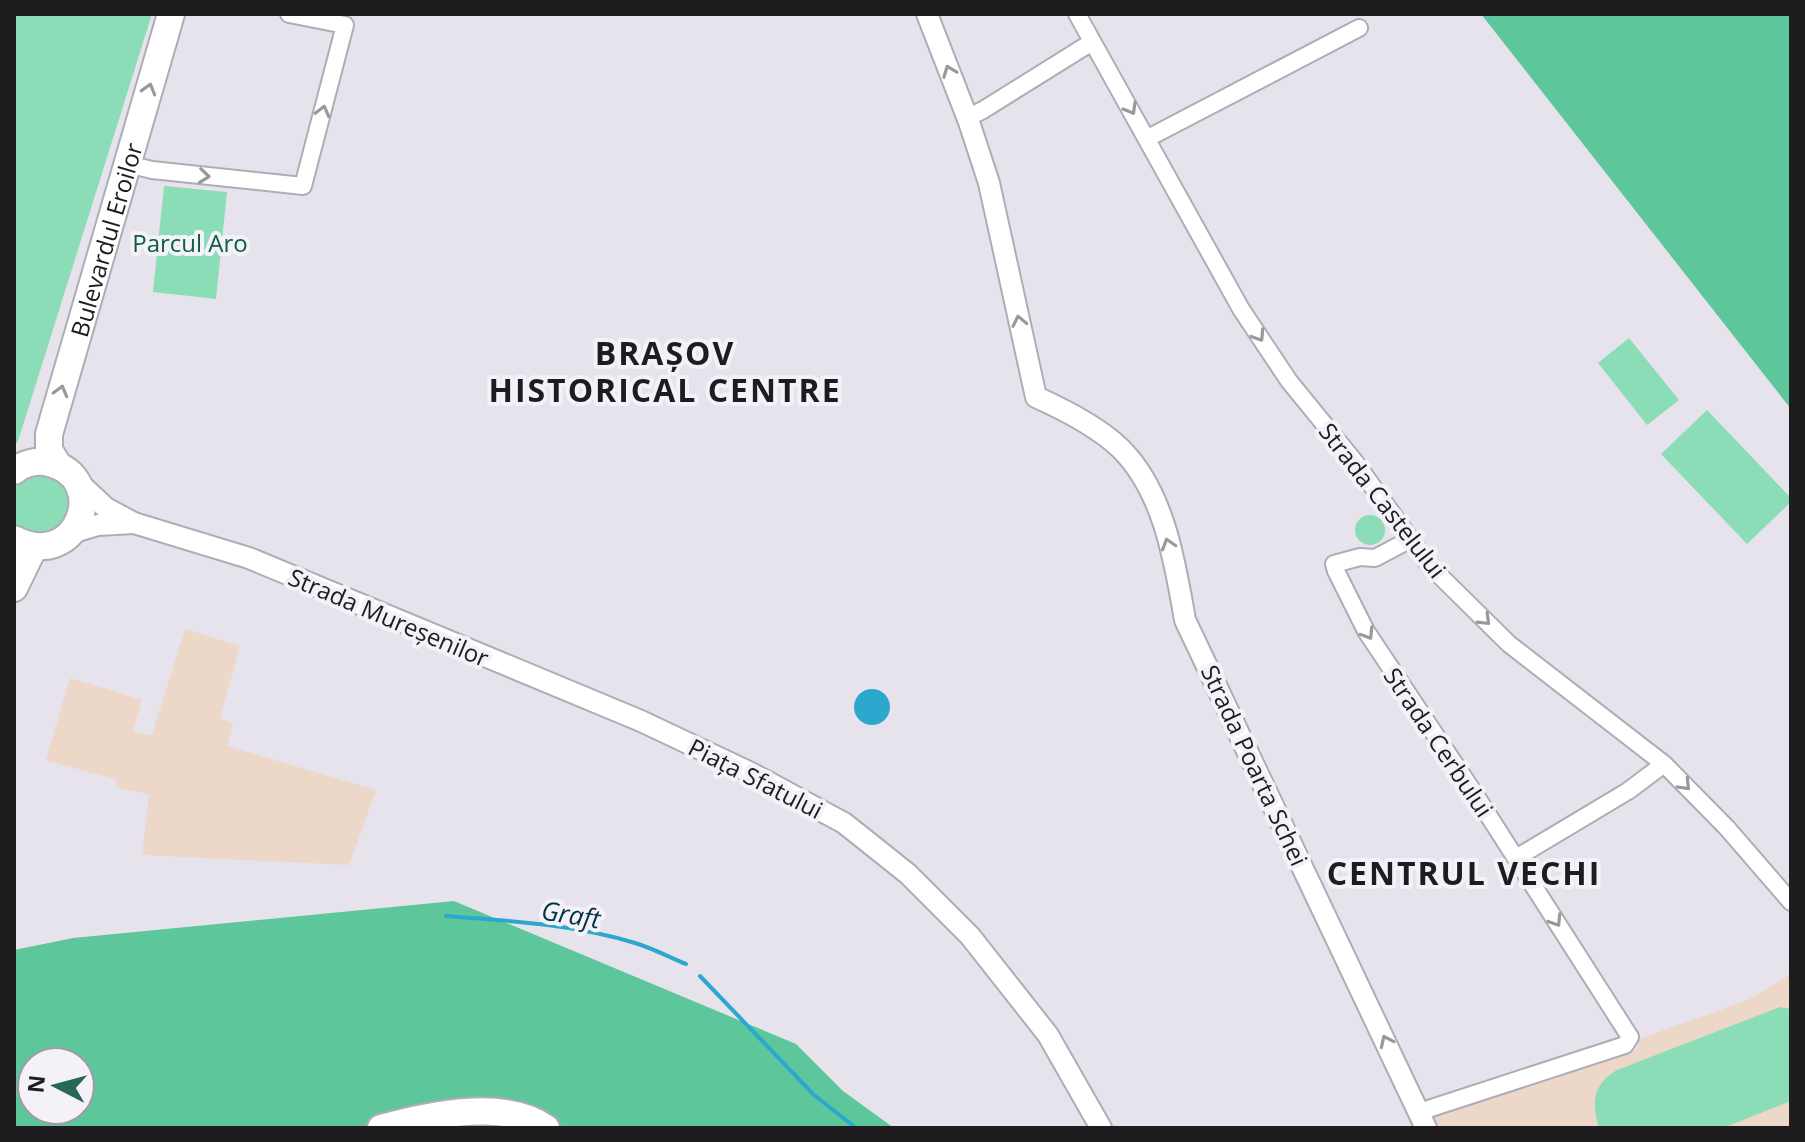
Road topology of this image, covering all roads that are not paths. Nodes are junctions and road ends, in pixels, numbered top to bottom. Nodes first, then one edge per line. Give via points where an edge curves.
1 (171, 14) edge
2 (289, 14) edge
3 (927, 14) edge
4 (1077, 14) edge
5 (1359, 28) dead end
6 (1092, 42) junction
7 (967, 118) junction
8 (1148, 138) junction
9 (127, 164) junction
10 (14, 471) edge
11 (65, 471) junction
12 (134, 523) junction
13 (71, 533) junction
14 (1411, 539) junction
15 (24, 543) edge
16 (14, 588) edge
17 (641, 721) joint
18 (1664, 764) junction
19 (1516, 858) junction
20 (1791, 902) edge
21 (1422, 1120) edge
22 (381, 1128) edge
23 (546, 1128) edge
24 (1101, 1128) edge

9 -> 1 main road, Bulevardul Eroilor
9 -> 2 street via 303,186 345,25
7 -> 3 street
4 - 6 street, Strada Castelului
5 - 8 street
6 - 7 street
6 -> 8 street, Strada Castelului
21 -> 7 street, Strada Poarta Schei via 1185,620 1177,571 1141,474 1099,431 1036,397 989,183
8 -> 14 street, Strada Castelului via 1241,309 1289,381
11 -> 9 main road, Bulevardul Eroilor via 49,450 49,434
10 - 11 main road via 32,462
11 - 12 street, Strada Mureșenilor via 106,508
11 - 13 main road, Bulevardul Eroilor via 79,487 82,511
12 - 13 street, Strada Mureșenilor
12 - 17 street, Strada Mureșenilor via 249,558
13 - 15 main road via 48,546
14 -> 18 street, Strada Castelului via 1429,565 1509,644
14 -> 19 street, Strada Cerbului via 1375,558 1334,564 1366,631
15 - 16 main road
17 - 24 street, Piața Sfatului via 801,798 844,823 908,874 970,936 1048,1035
18 - 19 street
18 -> 20 street, Strada Castelului
19 -> 21 street, Strada Cerbului via 1630,1037 1625,1045
22 - 23 main road via 497,1112 532,1118

